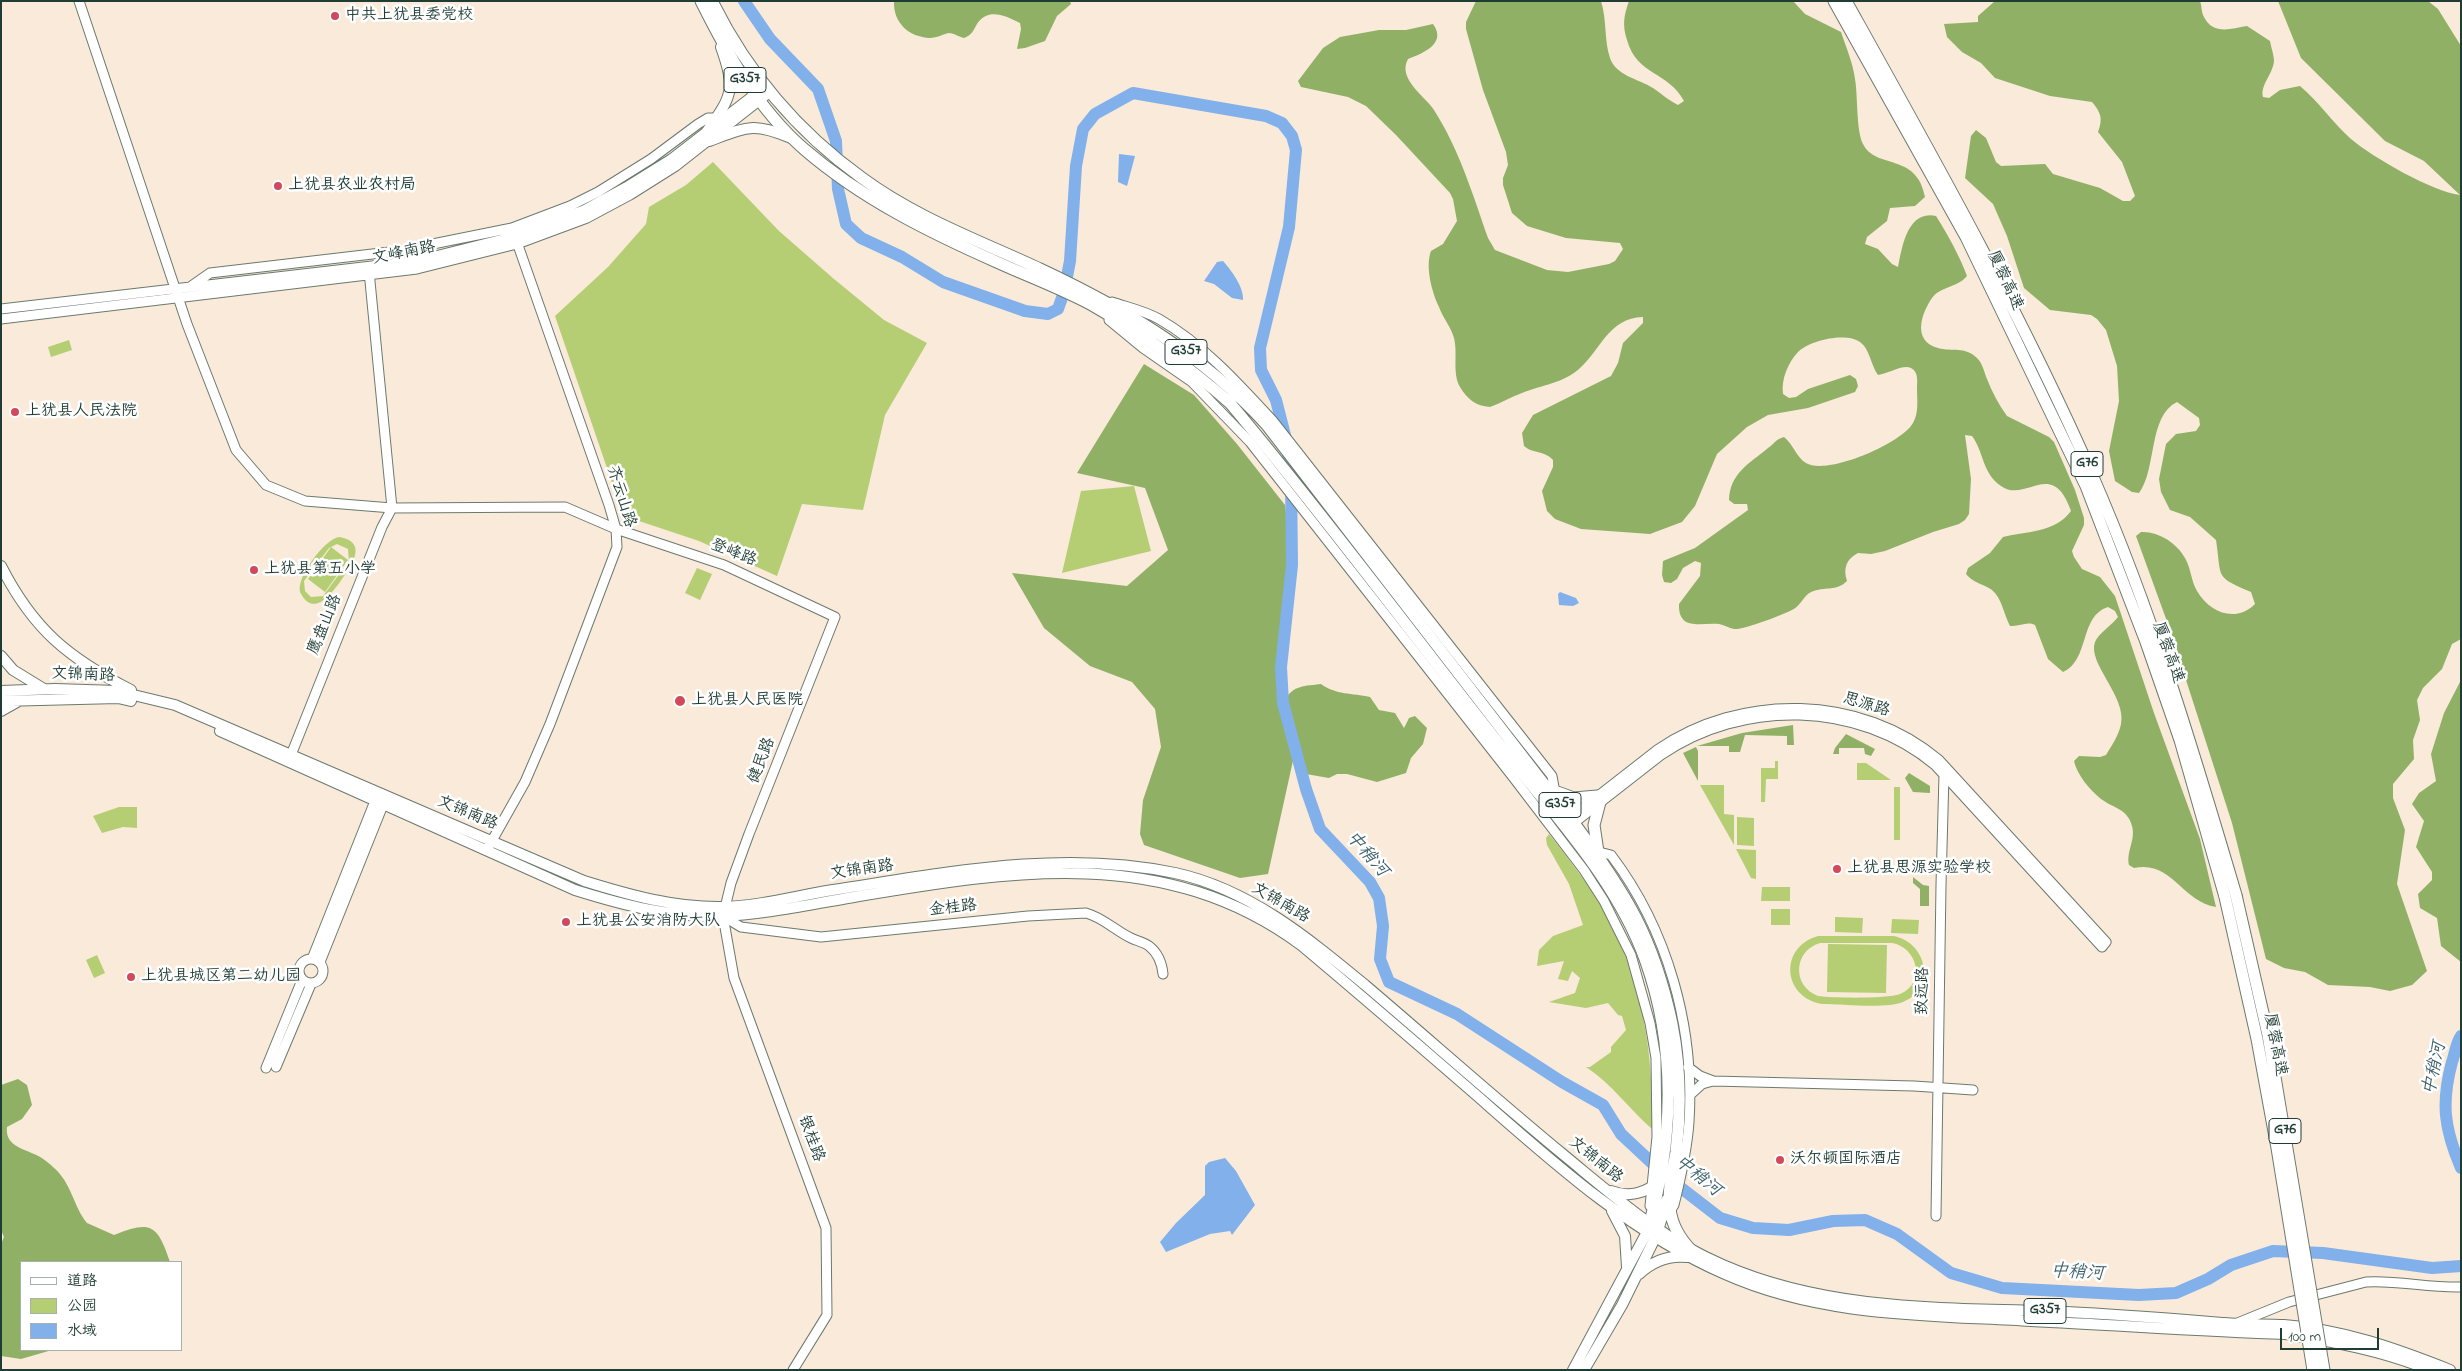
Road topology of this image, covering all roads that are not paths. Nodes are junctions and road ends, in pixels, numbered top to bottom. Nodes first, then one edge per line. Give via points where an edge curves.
1 (79, 1) edge
2 (701, 1) edge
3 (712, 1) edge
4 (1834, 1) edge
5 (1846, 1) edge
6 (717, 34) junction
7 (1874, 62) junction
8 (762, 94) junction
9 (720, 118) junction
10 (707, 137) junction
11 (800, 144) junction
12 (515, 236) junction
13 (369, 271) junction
14 (1036, 274) junction
15 (188, 288) junction
16 (178, 294) junction
17 (1093, 300) junction
18 (1, 309) edge
19 (1, 319) edge
20 (1269, 422) junction
21 (392, 508) junction
22 (1324, 510) junction
23 (616, 529) junction
24 (1, 566) edge
25 (835, 617) joint
26 (1, 656) edge
27 (45, 689) junction
28 (1, 691) edge
29 (148, 698) junction
30 (21, 700) junction
31 (1, 701) edge
32 (1, 712) edge
33 (291, 755) junction
34 (1945, 771) junction
35 (1554, 795) junction
36 (1599, 799) junction
37 (379, 803) junction
38 (1568, 823) junction
39 (489, 846) junction
40 (1596, 852) junction
41 (2230, 896) junction
42 (724, 912) junction
43 (2104, 945) dead end
44 (316, 960) junction
45 (1163, 974) dead end
46 (306, 982) junction
47 (276, 1067) dead end
48 (1688, 1067) junction
49 (266, 1068) dead end
50 (1713, 1081) junction
51 (1938, 1087) junction
52 (1973, 1090) dead end
53 (1690, 1095) junction
54 (1662, 1140) junction
55 (1680, 1155) junction
56 (1599, 1184) junction
57 (1662, 1194) junction
58 (1601, 1199) junction
59 (1936, 1216) dead end
60 (1652, 1231) junction
61 (1690, 1254) junction
62 (1627, 1272) junction
63 (1634, 1280) junction
64 (2461, 1287) edge
65 (2232, 1328) junction
66 (793, 1370) edge
67 (1574, 1370) edge
68 (1584, 1370) edge
69 (2313, 1370) edge
70 (2324, 1370) edge
71 (2430, 1370) edge
72 (2450, 1370) edge

1 - 16 street, 登峰路
2 - 6 highway, G357
3 - 8 highway, G357
4 - 7 highway, 厦蓉高速 / G76
5 - 7 highway, 厦蓉高速 / G76
6 - 8 highway, G357
6 - 9 main road via 731,81 730,96
7 - 41 highway, 厦蓉高速 / G76 via 1966,238 2086,486 2146,642
8 - 9 street
8 - 10 street, 文峰南路
8 - 11 highway, G357
8 - 14 highway, G357 via 862,179 920,214
9 - 10 main road
9 - 12 street via 708,118 598,192
10 - 11 main road via 747,127 767,129
10 - 12 street, 文峰南路 via 584,210
11 - 14 highway, G357 via 864,195 912,223
12 - 13 street, 文峰南路 via 417,269
12 - 15 street via 210,273
12 - 23 street, 齐云山路
13 - 15 street, 文峰南路
13 - 16 street, 文峰南路
13 - 21 street
14 - 17 highway, G357
15 - 16 street, 文峰南路
16 - 18 street, 文峰南路
16 - 19 street, 文峰南路
16 - 21 street, 登峰路 via 236,450 266,486 305,501
17 - 20 highway, G357 via 1170,340 1213,371
17 - 22 highway, G357 via 1202,377 1230,403
17 - 54 street via 1143,348 1192,382 1250,442 1584,870 1604,900 1631,956 1650,1023 1656,1058
20 - 22 highway, G357
20 - 35 street via 1322,482 1552,776
21 - 23 street, 登峰路 via 565,507
21 - 33 street, 鹰盘山路
22 - 35 highway, G357 via 1398,594
22 - 38 highway, G357
23 - 25 street, 登峰路 via 724,565
23 - 39 street, 齐云山路 via 617,546 612,566 550,724 524,782
24 - 29 main road via 38,625 61,648 94,671
25 - 42 street, 健民路 via 749,834
26 - 27 main road via 13,670
27 - 28 main road, 文锦南路
27 - 29 main road, 文锦南路 via 117,691
29 - 33 main road, 文锦南路 via 175,705
30 - 31 main road, 文锦南路
30 - 32 main road
30 - 37 main road, 文锦南路 via 118,698 173,711
33 - 39 main road, 文锦南路
34 - 36 street, 思源路 via 1920,744 1873,721 1840,712 1783,709 1731,717 1690,730 1658,750
34 - 43 street, 思源路
34 - 51 street, 致远路
35 - 36 highway
35 - 38 highway, G357
36 - 38 street, 思源路
36 - 40 highway via 1594,825
37 - 39 main road, 文锦南路
37 - 44 street
38 - 40 highway, G357
38 - 54 highway, G357 via 1628,919 1655,990 1669,1068
39 - 42 main road, 文锦南路 via 630,896
40 - 48 street via 1611,855 1631,881 1661,943 1682,1012
40 - 55 highway, G357 via 1637,916 1654,954 1664,989 1677,1065
41 - 69 highway, 厦蓉高速 / G76, bridge
41 - 70 highway, 厦蓉高速 / G76, bridge via 2268,1035
42 - 45 street, 金桂路 via 741,927 821,937 1086,913 1148,945 1156,954
42 - 56 main road, 文锦南路 via 900,880 1043,863 1114,863 1180,874 1249,902 1305,935
42 - 58 main road, 文锦南路 via 762,912 911,888 1044,874 1116,874 1177,885 1209,895 1278,928 1301,945 1540,1151
42 - 66 street, 银桂路 via 734,978 826,1228 828,1315
44 - 46 street via 304,961 299,968
44 - 46 street via 324,969 323,977 317,982
46 - 47 street
46 - 49 street
48 - 50 street
48 - 53 street
50 - 51 street
50 - 53 street via 1702,1084
51 - 52 street
51 - 59 street, 致远路
53 - 55 street
54 - 57 highway, G357
55 - 57 highway, G357
56 - 57 main road via 1615,1193
56 - 60 main road, 文锦南路
57 - 60 highway, G357
57 - 60 street
57 - 61 highway
58 - 60 main road, 文锦南路
58 - 62 main road via 1622,1228 1628,1254
60 - 61 main road, G357
60 - 62 main road
60 - 63 main road
61 - 63 main road via 1656,1261
61 - 65 main road, G357 via 1770,1284 1834,1298 1902,1306 2116,1314
62 - 67 main road
63 - 68 main road
64 - 65 street via 2366,1282 2290,1302
65 - 71 main road, G357 via 2340,1343 2397,1356
65 - 72 main road, G357 via 2287,1325 2340,1334 2400,1350

